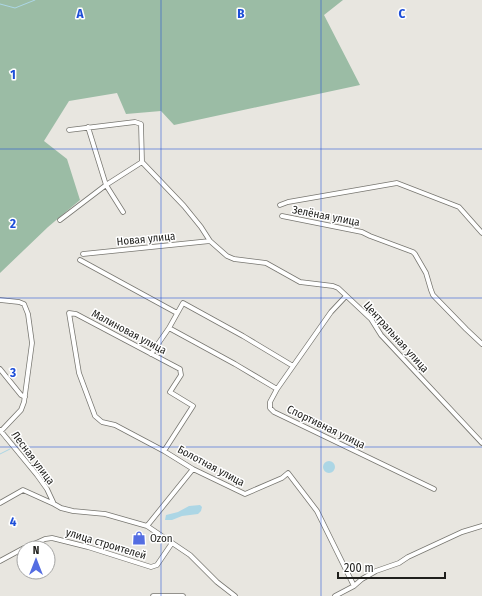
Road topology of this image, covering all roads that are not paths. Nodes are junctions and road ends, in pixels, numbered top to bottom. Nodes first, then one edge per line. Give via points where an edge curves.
1 (88, 127) junction
2 (69, 130) dead end
3 (142, 162) junction
4 (106, 185) junction
5 (280, 205) dead end
6 (123, 212) dead end
7 (282, 216) dead end
8 (60, 220) dead end
9 (482, 233) edge
10 (210, 241) junction
11 (83, 254) dead end
12 (80, 260) dead end
13 (346, 296) junction
14 (0, 300) edge
15 (177, 313) junction
16 (169, 328) junction
17 (482, 344) edge
18 (151, 354) junction
19 (293, 366) junction
20 (0, 369) edge
21 (277, 389) junction
22 (25, 397) junction
23 (95, 416) joint
24 (0, 430) edge
25 (482, 443) edge
26 (164, 451) junction
27 (193, 469) junction
28 (434, 489) dead end
29 (0, 503) edge
30 (54, 504) junction
31 (147, 526) junction
32 (482, 526) edge
33 (41, 540) edge
34 (172, 543) junction
35 (16, 552) edge
36 (0, 561) edge
37 (354, 586) junction
38 (153, 596) edge
39 (183, 596) edge
40 (235, 596) edge
41 (335, 596) edge

1 - 2 street
1 - 3 street via 138,122 142,127
1 - 4 street
3 - 4 street
3 - 10 street via 188,211
4 - 6 street
4 - 8 street
5 - 9 street via 397,183 459,207
7 - 17 street, Зелёная улица via 362,232 413,252 426,273 434,296
10 - 11 street, Новая улица
10 - 13 street, Центральная улица via 234,259 266,263 300,282 333,286
12 - 15 street
13 - 19 street, Спортивная улица via 331,312
13 - 25 street, Центральная улица via 371,319 381,335
14 - 22 street via 19,302 27,309 32,347
15 - 16 street
15 - 19 street via 183,304
16 - 18 street
16 - 21 street
18 - 23 street, Малиновая улица via 76,314 69,313 79,373
18 - 26 street, Малиновая улица via 180,369 181,375 170,392 193,406
19 - 21 street, Спортивная улица
20 - 22 street
21 - 28 street, Спортивная улица via 270,405 274,412
22 - 24 street via 21,410
23 - 26 street, Болотная улица via 102,422 115,425
24 - 30 street, Лесная улица via 37,475
26 - 27 street, Болотная улица
27 - 31 street
27 - 37 street, Болотная улица via 245,494 288,473 317,510
29 - 30 street via 22,490
30 - 31 street via 73,511 105,514
31 - 34 street
32 - 37 street via 462,532 400,563 376,571
33 - 34 street, улица строителей via 52,538 151,567 157,565
34 - 40 street via 190,555
35 - 36 street, улица строителей
37 - 41 street
38 - 39 street

